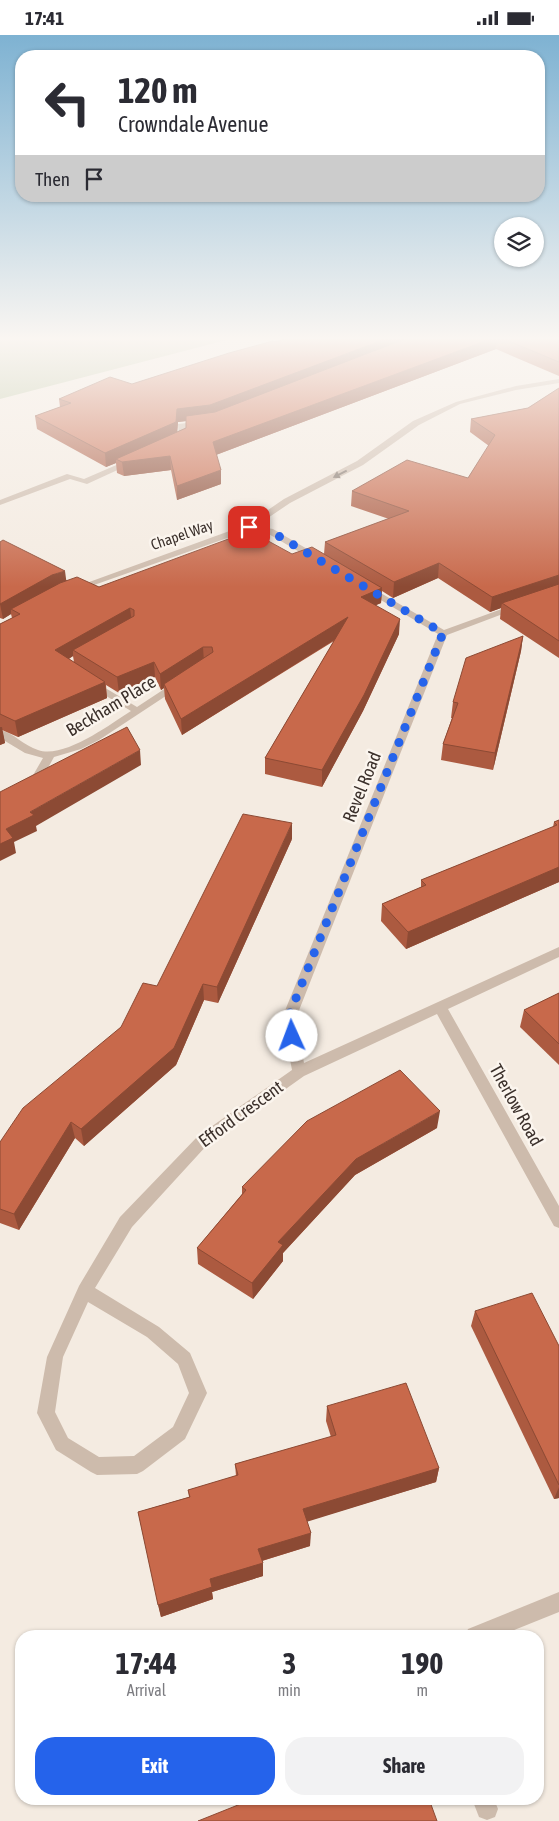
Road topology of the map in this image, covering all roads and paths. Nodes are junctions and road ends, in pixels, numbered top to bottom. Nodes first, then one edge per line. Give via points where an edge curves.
1 (422, 420) edge
2 (212, 422) edge
3 (165, 446) edge
4 (138, 458) edge
5 (0, 503) edge
6 (249, 527) junction
7 (328, 565) edge
8 (361, 584) edge
9 (64, 592) edge
10 (523, 605) edge
11 (443, 633) junction
12 (80, 676) edge
13 (192, 676) edge
14 (137, 711) junction
15 (0, 733) edge
16 (49, 756) junction
17 (26, 788) edge
18 (559, 952) edge
19 (441, 1008) junction
20 (299, 1072) junction
21 (559, 1221) edge
22 (85, 1291) junction
23 (559, 1602) edge
24 (490, 1630) edge

1 -> 6 street, Chapel Way via 360,463 287,501
2 - 3 street via 181,426 184,438
4 - 5 street via 84,482 70,476
6 - 7 street via 270,531
6 - 9 street, Chapel Way
8 - 11 street
10 - 11 street
11 - 20 street, Revel Road via 288,1018
12 - 14 street
13 - 14 street, Beckham Place
14 - 16 street, Beckham Place via 78,747
15 - 16 street via 31,752
16 - 17 street via 35,784
18 - 19 street, Efford Crescent
19 - 20 street, Efford Crescent
19 - 21 street, Therlow Road
20 - 22 street, Efford Crescent via 203,1140 126,1222
22 - 22 street, Efford Crescent via 159,1337 184,1359 198,1393 179,1433 137,1465 97,1466 62,1444 46,1413 55,1357
23 - 24 street

